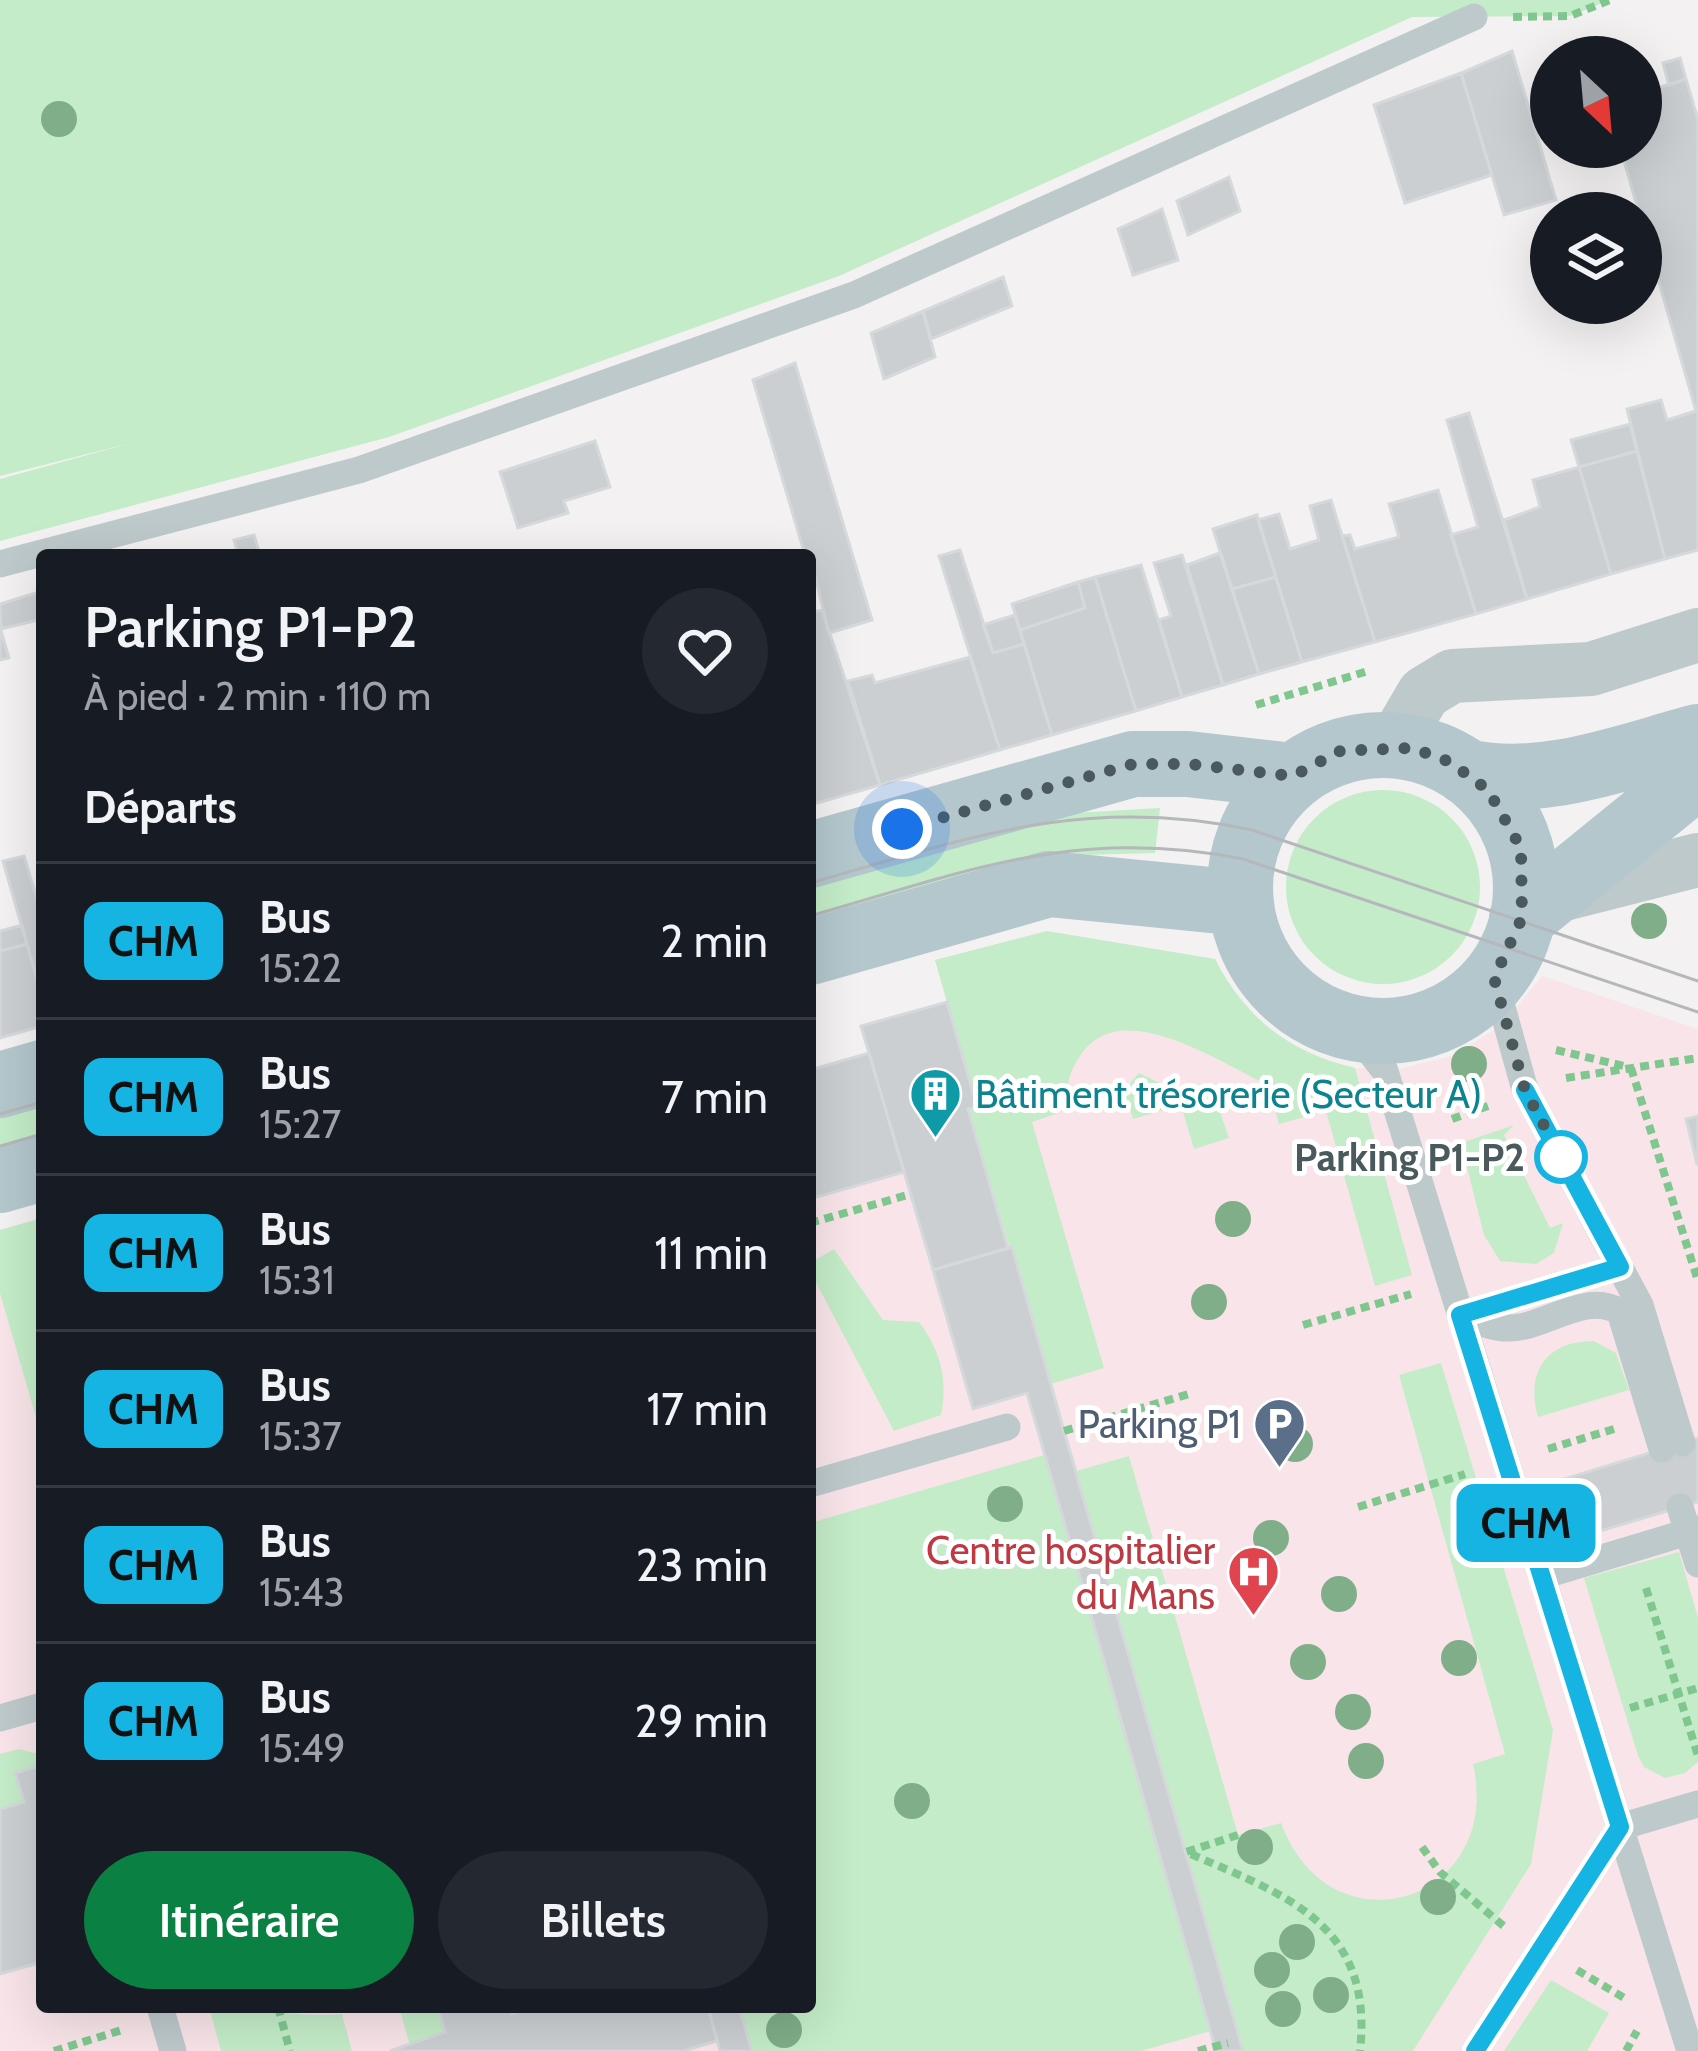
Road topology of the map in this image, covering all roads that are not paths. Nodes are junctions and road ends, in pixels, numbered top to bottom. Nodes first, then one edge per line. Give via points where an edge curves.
1 (1474, 17) road end
2 (57, 549) edge
3 (36, 555) edge
4 (0, 564) edge
5 (1698, 635) edge
6 (1698, 737) edge
7 (1393, 746) junction
8 (1466, 772) junction
9 (1698, 775) edge
10 (1293, 776) junction
11 (816, 853) edge
12 (1698, 860) edge
13 (1241, 903) junction
14 (1534, 908) junction
15 (816, 950) edge
16 (1502, 1008) junction
17 (1350, 1027) junction
18 (36, 1075) edge
19 (0, 1085) edge
20 (36, 1170) edge
21 (0, 1180) edge
22 (1620, 1267) junction
23 (1460, 1315) junction
24 (1007, 1427) dead end
25 (816, 1482) edge
26 (1516, 1493) dead end
27 (1688, 1523) edge
28 (1698, 1564) edge
29 (36, 1708) edge
30 (0, 1718) edge
31 (1698, 1804) edge
32 (1620, 1827) junction
33 (161, 2013) edge
34 (173, 2051) edge
35 (1475, 2051) edge
36 (1690, 2051) edge

1 - 2 lane via 854,295 359,470
3 - 4 lane
5 - 7 street via 1591,669 1452,676 1424,694
6 - 8 main road via 1505,781
7 - 8 main road
7 - 10 main road via 1340,751
8 - 14 main road via 1500,806 1521,848
9 - 14 main road
10 - 11 main road via 1133,764
10 - 13 main road via 1252,830
12 - 14 street
13 - 15 main road via 1049,884
13 - 17 main road via 1252,944 1275,981 1309,1010
14 - 16 main road
16 - 17 main road via 1395,1029
16 - 22 lane via 1525,1090
17 - 23 lane via 1384,1071
18 - 19 main road
20 - 21 main road
22 - 23 lane
22 - 23 lane via 1640,1305 1672,1446 1614,1307 1597,1304 1508,1328
23 - 26 lane
24 - 25 lane
27 - 28 lane
27 - 32 lane via 1634,1548 1538,1563
29 - 30 lane
31 - 32 lane
32 - 35 lane
32 - 36 lane
33 - 34 lane

